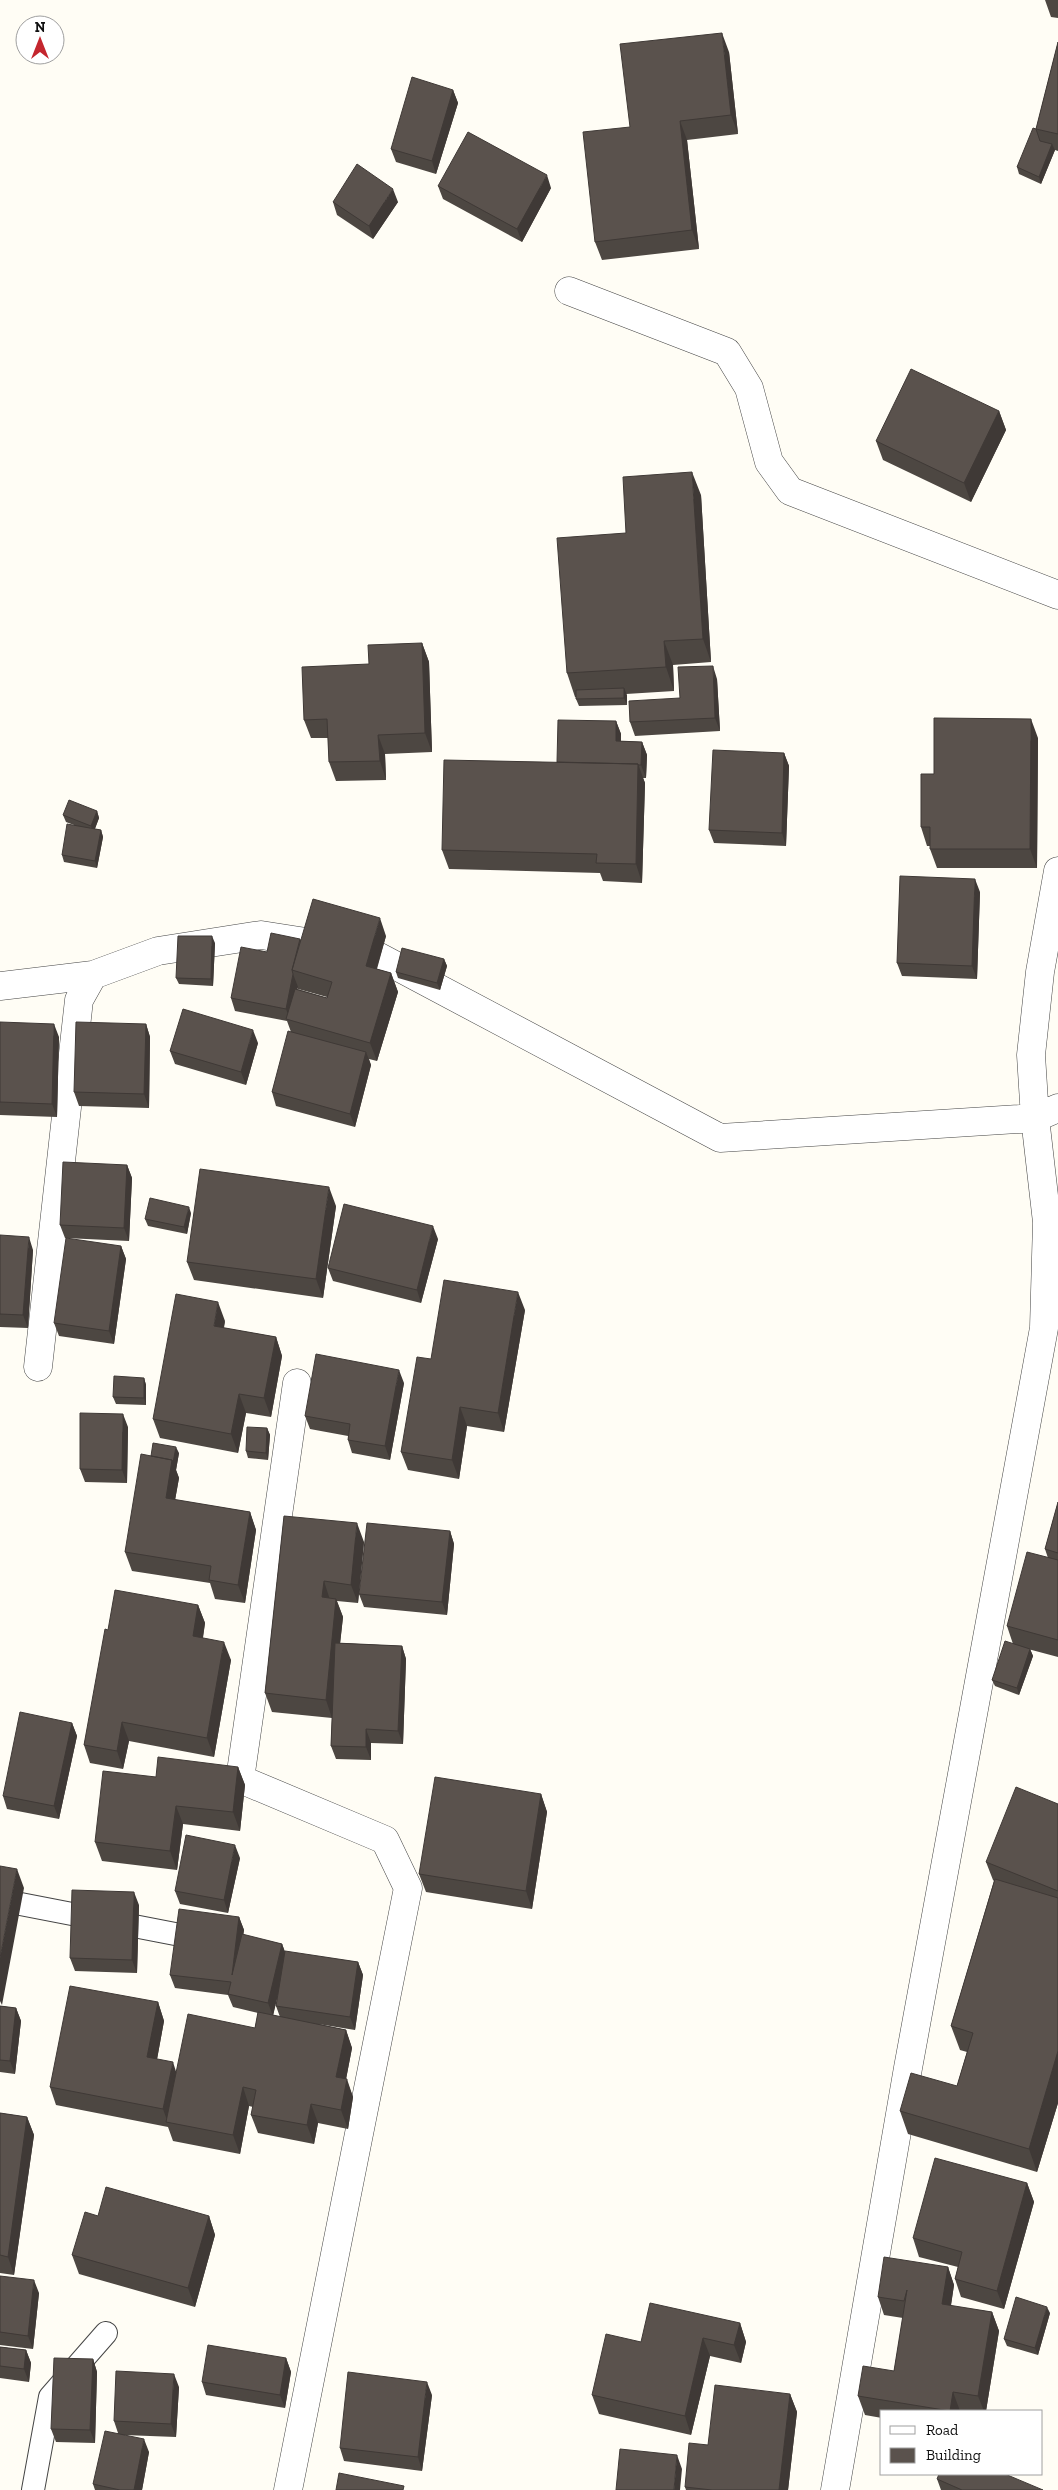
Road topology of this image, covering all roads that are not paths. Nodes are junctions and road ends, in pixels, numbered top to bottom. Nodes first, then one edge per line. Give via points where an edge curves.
1 (568, 291) dead end
2 (1058, 595) edge
3 (1058, 871) edge
4 (93, 975) junction
5 (0, 986) edge
6 (1047, 1113) edge
7 (38, 1367) dead end
8 (297, 1383) dead end
9 (0, 1900) edge
10 (214, 1942) edge
11 (106, 2333) dead end
12 (33, 2490) edge
13 (288, 2490) edge
14 (835, 2490) edge

1 - 2 street via 727,352 748,388 769,462 790,491
3 - 6 street via 1040,972 1031,1055
4 - 5 street
4 - 6 street via 158,951 261,935 370,952 720,1138
4 - 7 street via 79,1000
6 - 14 street via 1044,1328 908,2068
8 - 13 street via 240,1779 385,1840 408,1888
9 - 10 lane
11 - 12 lane via 50,2397

